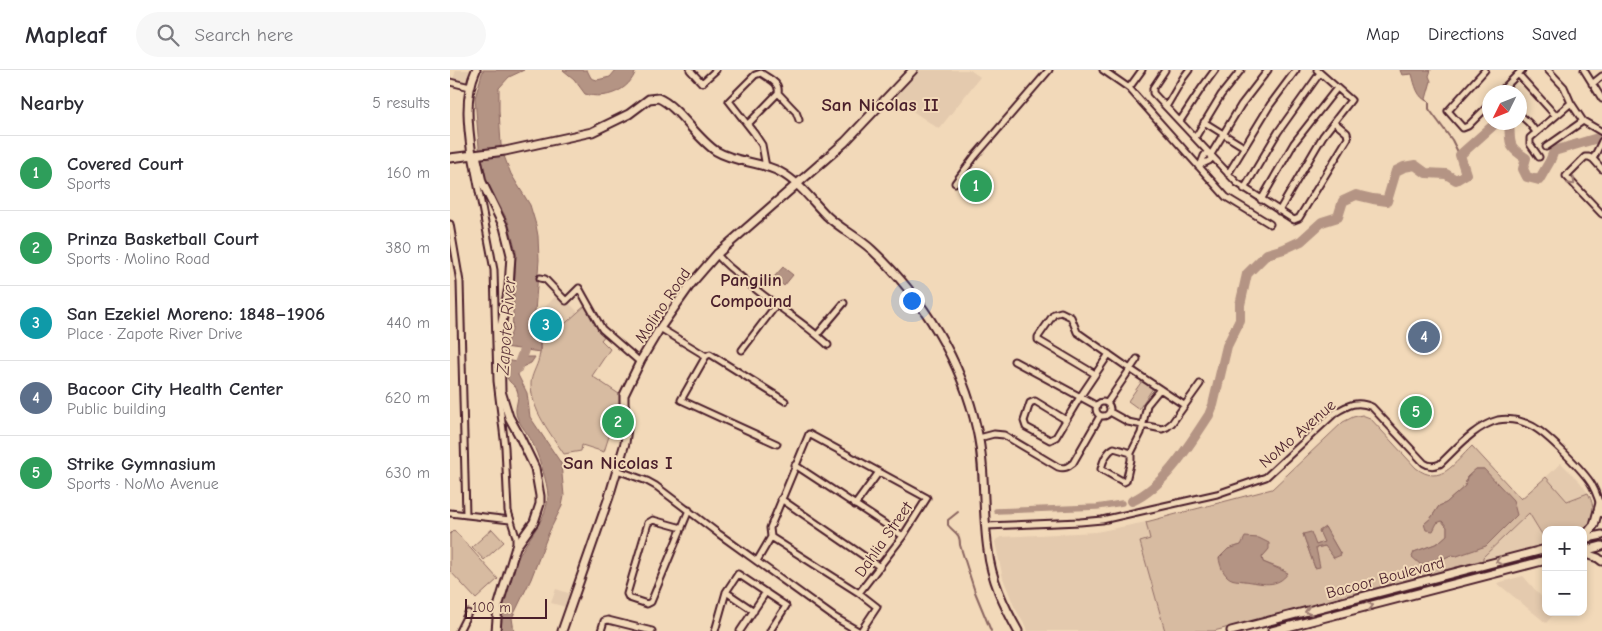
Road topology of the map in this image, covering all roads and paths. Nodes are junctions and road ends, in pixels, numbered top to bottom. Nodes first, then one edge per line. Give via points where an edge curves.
1 (476, 70) edge
2 (690, 70) edge
3 (716, 70) edge
4 (1048, 70) edge
5 (1102, 70) edge
6 (1142, 70) edge
7 (1165, 70) edge
8 (1189, 70) edge
9 (1215, 70) edge
10 (1241, 70) edge
11 (1268, 70) edge
12 (1296, 70) edge
13 (1485, 70) edge
14 (1548, 70) edge
15 (1585, 70) edge
16 (911, 71) edge
17 (1318, 71) edge
18 (1520, 72) edge
19 (1602, 76) edge
20 (450, 82) edge
21 (1592, 84) junction
22 (1507, 85) edge
23 (470, 87) junction
24 (1129, 88) junction
25 (1337, 88) junction
26 (778, 93) junction
27 (1602, 99) edge
28 (1571, 103) junction
29 (1166, 107) junction
30 (1482, 112) edge
31 (1555, 115) junction
32 (800, 120) dead end
33 (1180, 121) junction
34 (1527, 121) edge
35 (1583, 121) junction
36 (1204, 122) junction
37 (1334, 122) junction
38 (748, 124) junction
39 (1536, 132) junction
40 (1602, 132) edge
41 (1223, 134) junction
42 (1195, 138) junction
43 (1602, 141) edge
44 (1244, 147) junction
45 (1546, 147) dead end
46 (476, 155) junction
47 (1210, 155) junction
48 (1540, 156) dead end
49 (450, 158) edge
50 (1593, 159) junction
51 (1200, 165) junction
52 (766, 167) junction
53 (1602, 169) edge
54 (1228, 174) junction
55 (955, 182) dead end
56 (797, 184) junction
57 (1244, 189) junction
58 (1261, 200) junction
59 (1279, 211) junction
60 (1602, 214) edge
61 (450, 224) edge
62 (1270, 224) dead end
63 (717, 254) junction
64 (540, 278) dead end
65 (844, 303) dead end
66 (777, 304) junction
67 (660, 328) junction
68 (816, 335) junction
69 (828, 346) dead end
70 (742, 350) dead end
71 (1109, 354) junction
72 (706, 356) junction
73 (1137, 359) dead end
74 (1014, 361) dead end
75 (640, 362) junction
76 (1130, 370) junction
77 (1096, 374) junction
78 (1200, 384) dead end
79 (1160, 389) junction
80 (1080, 397) junction
81 (785, 400) dead end
82 (1107, 403) junction
83 (1184, 404) junction
84 (1097, 406) junction
85 (1110, 412) junction
86 (1100, 416) junction
87 (1066, 420) junction
88 (1143, 426) junction
89 (979, 438) junction
90 (777, 444) dead end
91 (1131, 453) junction
92 (795, 465) junction
93 (618, 470) junction
94 (879, 472) junction
95 (781, 499) junction
96 (1601, 504) edge
97 (855, 505) junction
98 (689, 510) junction
99 (450, 513) edge
100 (1602, 514) edge
101 (466, 515) junction
102 (510, 520) junction
103 (986, 526) junction
104 (682, 528) junction
105 (1587, 533) edge
106 (1602, 535) edge
107 (903, 536) junction
108 (772, 537) junction
109 (1587, 537) edge
110 (1602, 546) edge
111 (516, 547) junction
112 (1542, 550) edge
113 (1587, 551) edge
114 (1587, 554) edge
115 (1542, 561) edge
116 (1602, 561) edge
117 (757, 562) junction
118 (880, 567) junction
119 (726, 592) junction
120 (766, 592) junction
121 (859, 594) junction
122 (754, 610) junction
123 (468, 613) dead end
124 (459, 631) edge
125 (496, 631) edge
126 (562, 631) edge
127 (601, 631) edge
128 (652, 631) edge
129 (715, 631) edge
130 (740, 631) edge
131 (770, 631) edge
132 (859, 631) edge
133 (1018, 631) edge
134 (1231, 631) edge
135 (1272, 631) edge

1 - 23 main road
2 - 3 street via 702,83
4 - 55 street
5 - 24 street
6 - 24 street
7 - 29 street via 1152,90
8 - 29 street
9 - 33 street
10 - 36 street
11 - 41 street
12 - 44 street
13 - 30 street via 1448,111 1463,128
14 - 28 street via 1564,88
15 - 21 street
16 - 56 main road, Molino Road via 845,142
17 - 25 street
17 - 57 street
18 - 22 street
18 - 31 street
19 - 21 street
20 - 23 street
21 - 27 street
23 - 46 main road via 468,108
24 - 51 street
25 - 37 street via 1351,100
25 - 58 street via 1294,143
26 - 32 street
26 - 38 street
26 - 38 street via 779,86 761,74 755,75 729,101
28 - 31 street
28 - 35 street
29 - 33 street
31 - 39 street
33 - 42 street
34 - 39 street
35 - 40 street
35 - 45 street
36 - 41 street
36 - 42 street
37 - 59 street
37 - 59 street via 1347,133 1348,138 1299,218 1296,220
38 - 52 street via 762,145
39 - 48 street via 1530,138 1530,144
41 - 44 street
41 - 47 street
42 - 47 street
43 - 50 street
44 - 54 street
46 - 49 main road
46 - 52 main road via 592,132 629,114 649,99 658,98 668,104 708,146 727,157
46 - 102 street via 494,270 496,381
46 - 111 main road via 482,182 510,246 508,301 501,327 501,391 508,418 535,468 540,496 534,522
47 - 51 street via 1204,156
47 - 54 street
50 - 53 street
50 -> 60 street via 1585,157 1566,176
51 - 62 street via 1226,197
52 - 56 main road via 780,171
54 - 57 street
56 - 63 main road, Molino Road
56 - 89 main road via 826,215 873,251 922,309 959,372
57 - 58 street
58 - 59 street
61 - 101 street via 460,282
63 - 66 street via 755,290
63 - 67 main road, Molino Road
64 - 75 street via 545,279 566,301 579,288 602,329
65 - 68 street
66 - 68 street
66 - 70 street
67 - 72 street
67 - 75 main road, Molino Road
68 - 69 street
71 - 76 street
71 - 77 street
71 - 77 street via 1077,332 1071,318 1060,312 1054,314 1038,337 1038,340
72 - 81 street via 710,354
72 - 90 street via 681,400
73 - 76 street
74 - 80 street
75 - 93 main road, Molino Road via 624,396 627,437
76 - 79 street
76 - 82 street
77 - 80 street
78 - 83 street
79 - 83 street
79 - 88 street via 1146,406
80 - 84 street
80 - 87 street
82 - 84 street via 1101,402
82 - 85 street
83 - 88 street via 1167,427
84 - 86 street
85 - 86 street
85 - 88 street
86 - 89 street via 1073,463 1063,468 1004,436 994,434
87 - 87 street via 1035,401 1030,403 1024,422 1026,427 1050,440 1058,436
88 - 91 street
89 - 103 main road
91 - 91 street via 1111,449 1102,469 1126,481
92 - 94 street via 809,434
92 - 95 street
92 - 97 street
93 - 98 street via 647,481
93 - 126 main road, Molino Road
94 - 97 street
94 - 107 street, Dahlia Street via 927,498
95 - 108 street via 770,528
95 - 118 street
96 - 100 street, NoMo Avenue
96 - 103 street, NoMo Avenue via 1580,470 1546,436 1526,423 1506,420 1488,424 1440,464 1429,466 1372,407 1355,404 1335,414 1266,477 1217,494 1102,520
96 - 105 main road via 1594,525
97 - 107 street
98 - 104 street
98 - 117 street
99 - 101 street
101 - 102 street
102 - 111 street
103 - 133 main road via 988,552 998,590
104 - 104 street via 651,602 647,604 629,598 627,594 648,523 653,520
106 - 109 main road
107 - 118 street, Dahlia Street
108 - 117 street
108 - 121 street
110 - 113 main road
111 - 125 main road via 498,607
112 -> 134 main road, Bacoor Boulevard
114 - 116 main road
135 -> 115 main road, Bacoor Boulevard
117 - 132 street
118 - 121 street, Dahlia Street
119 - 120 street via 738,574
119 - 122 street
119 - 129 street
120 - 122 street
120 - 131 street via 786,606
121 - 132 street via 877,607
122 - 130 street
123 - 124 street
127 - 128 street via 604,621 608,620

